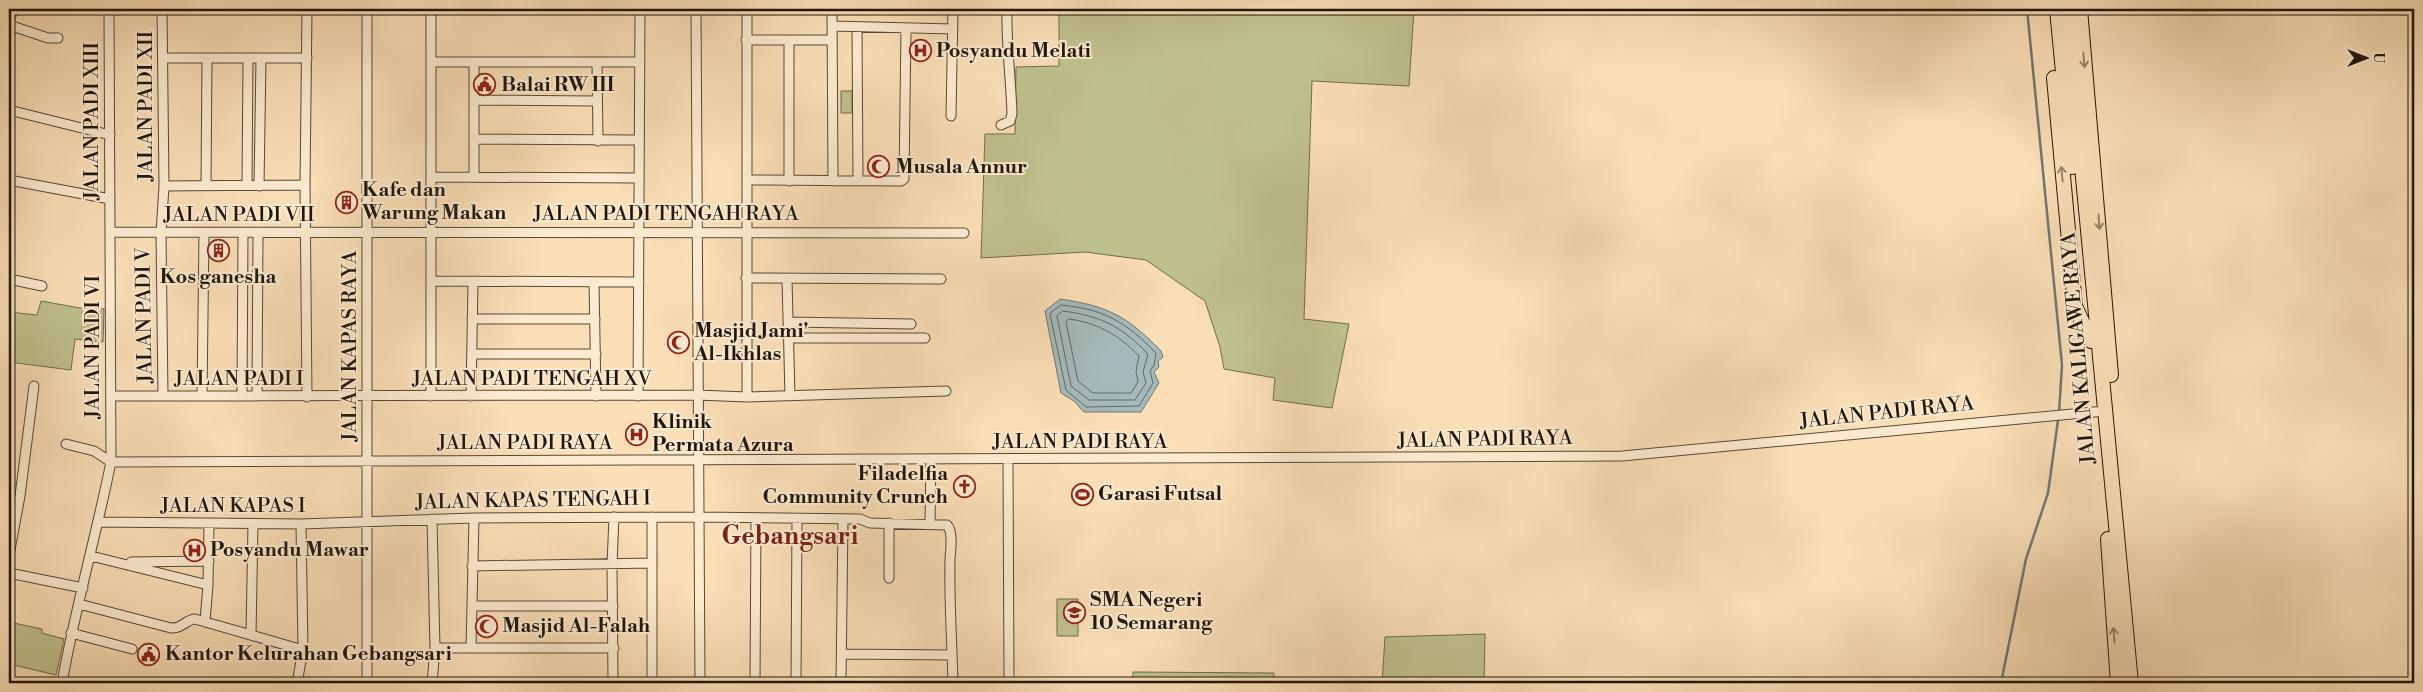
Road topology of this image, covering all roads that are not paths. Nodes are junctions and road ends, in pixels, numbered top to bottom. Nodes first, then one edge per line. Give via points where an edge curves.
1 (14, 9) edge
2 (110, 9) edge
3 (162, 9) edge
4 (203, 9) edge
5 (210, 9) edge
6 (368, 9) edge
7 (431, 9) edge
8 (514, 9) edge
9 (640, 9) edge
10 (696, 9) edge
11 (746, 9) edge
12 (832, 9) edge
13 (953, 9) edge
14 (1007, 9) edge
15 (2048, 9) edge
16 (2057, 9) edge
17 (2067, 9) edge
18 (2080, 9) edge
19 (307, 10) edge
20 (9, 19) edge
21 (9, 24) edge
22 (832, 26) junction
23 (857, 27) junction
24 (906, 28) junction
25 (952, 29) junction
26 (58, 38) dead end
27 (746, 40) junction
28 (789, 40) junction
29 (832, 40) junction
30 (164, 58) junction
31 (261, 58) junction
32 (307, 58) junction
33 (207, 59) junction
34 (248, 59) junction
35 (431, 62) junction
36 (474, 62) junction
37 (597, 62) junction
38 (640, 62) junction
39 (474, 100) junction
40 (597, 101) junction
41 (9, 110) edge
42 (951, 116) dead end
43 (1001, 125) dead end
44 (110, 135) junction
45 (474, 139) junction
46 (639, 140) junction
47 (598, 141) junction
48 (431, 177) junction
49 (474, 177) junction
50 (639, 178) junction
51 (9, 180) edge
52 (747, 180) junction
53 (789, 180) junction
54 (858, 180) junction
55 (833, 181) junction
56 (206, 185) junction
57 (247, 185) junction
58 (305, 185) junction
59 (164, 186) junction
60 (259, 186) junction
61 (110, 199) junction
62 (432, 231) junction
63 (697, 231) junction
64 (110, 232) junction
65 (368, 232) junction
66 (747, 232) junction
67 (161, 233) junction
68 (204, 233) junction
69 (243, 233) junction
70 (258, 233) junction
71 (639, 233) junction
72 (964, 233) dead end
73 (306, 234) junction
74 (746, 278) junction
75 (9, 279) edge
76 (787, 279) junction
77 (941, 279) dead end
78 (432, 281) junction
79 (473, 282) junction
80 (594, 282) junction
81 (639, 282) junction
82 (42, 286) dead end
83 (472, 319) junction
84 (595, 319) junction
85 (788, 322) junction
86 (851, 324) junction
87 (911, 324) dead end
88 (788, 338) junction
89 (850, 338) junction
90 (925, 338) dead end
91 (2091, 341) junction
92 (472, 354) junction
93 (596, 354) junction
94 (34, 386) dead end
95 (946, 391) dead end
96 (697, 395) junction
97 (111, 396) junction
98 (163, 396) junction
99 (202, 396) junction
100 (242, 396) junction
101 (257, 396) junction
102 (307, 396) junction
103 (432, 396) junction
104 (471, 396) junction
105 (596, 396) junction
106 (638, 396) junction
107 (790, 396) junction
108 (367, 397) junction
109 (747, 397) junction
110 (2100, 411) junction
111 (66, 444) dead end
112 (931, 460) junction
113 (1008, 460) junction
114 (367, 461) junction
115 (698, 461) junction
116 (111, 462) junction
117 (614, 517) junction
118 (652, 517) junction
119 (699, 517) junction
120 (474, 518) junction
121 (432, 519) junction
122 (756, 519) junction
123 (798, 519) junction
124 (843, 520) junction
125 (99, 522) junction
126 (367, 522) junction
127 (209, 524) junction
128 (253, 524) junction
129 (301, 524) junction
130 (889, 524) junction
131 (930, 525) junction
132 (9, 555) edge
133 (91, 556) junction
134 (209, 560) junction
135 (118, 562) junction
136 (652, 563) junction
137 (612, 564) junction
138 (472, 566) junction
139 (9, 573) edge
140 (889, 578) dead end
141 (208, 585) junction
142 (83, 588) junction
143 (79, 604) junction
144 (472, 606) junction
145 (612, 606) junction
146 (205, 621) junction
147 (71, 633) junction
148 (251, 635) junction
149 (2127, 640) junction
150 (434, 648) junction
151 (472, 648) junction
152 (614, 648) junction
153 (132, 649) dead end
154 (302, 650) junction
155 (842, 654) junction
156 (952, 654) junction
157 (62, 683) edge
158 (297, 683) edge
159 (367, 683) edge
160 (432, 683) edge
161 (613, 683) edge
162 (652, 683) edge
163 (700, 683) edge
164 (755, 683) edge
165 (796, 683) edge
166 (841, 683) edge
167 (953, 683) edge
168 (1009, 683) edge
169 (2118, 683) edge
170 (2131, 683) edge

1 - 20 street
2 - 44 street, JALAN PADI XIII
3 - 30 street, JALAN PADI XII
4 - 5 street
5 - 19 street
6 - 7 street
6 - 19 street
6 - 65 street, JALAN KAPAS RAYA
7 - 8 street
7 - 35 street
9 - 38 street
10 - 63 street
11 - 27 street
12 - 22 street
13 - 25 street
14 - 43 street via 1006,50 1012,114 1010,121
91 -> 15 highway via 2073,296
16 - 91 highway, JALAN KALIGAWE RAYA
17 - 110 highway, JALAN KALIGAWE RAYA
18 -> 149 highway via 2128,585
19 - 32 street
21 - 26 street via 48,38
22 - 23 street
22 - 29 street
23 - 24 street
23 - 54 street
24 - 25 street
24 - 54 street via 905,175 901,181
25 - 42 street
27 - 28 street
27 - 52 street
28 - 29 street
28 - 53 street
29 - 55 street
30 - 33 street
30 - 59 street, JALAN PADI XII
31 - 32 street
31 - 34 street
31 - 60 street
32 - 58 street
33 - 34 street
33 - 56 street
34 - 57 street
35 - 36 street
35 - 48 street
36 - 37 street
36 - 39 street
37 - 38 street
37 - 40 street
38 - 46 street
39 - 40 street
39 - 45 street
40 - 47 street
41 - 44 street
44 - 61 street, JALAN PADI XIII
45 - 47 street
45 - 49 street
46 - 47 street
46 - 50 street
48 - 49 street
48 - 62 street
49 - 50 street
50 - 71 street
51 - 61 street
52 - 53 street
52 - 66 street
53 - 55 street
54 - 55 street
56 - 57 street
56 - 59 street
57 - 60 street
58 - 60 street
58 - 73 street
59 - 67 street, JALAN PADI XII
61 - 64 street, JALAN PADI XIII
62 - 65 street, JALAN PADI TENGAH RAYA
62 - 71 street, JALAN PADI TENGAH RAYA
62 - 78 street
63 - 66 street, JALAN PADI TENGAH RAYA
63 - 71 street, JALAN PADI TENGAH RAYA
63 - 96 street
64 - 67 street, JALAN PADI VII
64 - 97 street, JALAN PADI VI
65 - 73 street, JALAN PADI VII
65 - 108 street, JALAN KAPAS RAYA
66 - 72 street, JALAN PADI TENGAH RAYA
66 - 74 street
67 - 68 street, JALAN PADI VII
67 - 98 street, JALAN PADI V
68 - 69 street, JALAN PADI VII
68 - 99 street
69 - 70 street, JALAN PADI VII
69 - 100 street
70 - 73 street, JALAN PADI VII
70 - 101 street
71 - 81 street
73 - 102 street
74 - 76 street
74 - 109 street
75 - 82 street
76 - 77 street
76 - 85 street
78 - 79 street
78 - 103 street
79 - 80 street
79 - 83 street
80 - 81 street
80 - 84 street
81 - 106 street
83 - 84 street
83 - 92 street
84 - 93 street
85 - 86 street
85 - 88 street
86 - 87 street
86 - 89 street
88 - 89 street
88 - 107 street
89 - 90 street
91 - 110 highway, JALAN KALIGAWE RAYA
92 - 93 street
92 - 104 street
93 - 105 street
94 - 132 street
95 - 107 street, JALAN PADI TENGAH XV
96 - 106 street, JALAN PADI TENGAH XV
96 - 109 street, JALAN PADI TENGAH XV
96 - 115 street
97 - 98 street, JALAN PADI I
97 - 116 street, JALAN PADI VI
98 - 99 street, JALAN PADI I
99 - 100 street, JALAN PADI I
100 - 101 street, JALAN PADI I
101 - 102 street, JALAN PADI I
102 - 108 street, JALAN PADI I
103 - 104 street, JALAN PADI TENGAH XV
103 - 108 street, JALAN PADI TENGAH XV
104 - 105 street, JALAN PADI TENGAH XV
105 - 106 street, JALAN PADI TENGAH XV
107 - 109 street, JALAN PADI TENGAH XV
108 - 114 street, JALAN KAPAS RAYA
110 - 113 street, JALAN PADI RAYA via 1622,456
110 - 149 highway, JALAN KALIGAWE RAYA
169 -> 110 highway
111 - 116 street via 94,451
112 - 113 street, JALAN PADI RAYA
112 - 115 street, JALAN PADI RAYA
112 - 131 street
113 - 168 street
114 - 115 street, JALAN PADI RAYA
114 - 116 street, JALAN PADI RAYA
114 - 126 street, JALAN KAPAS RAYA
115 - 119 street
116 - 125 street, JALAN PADI VI
117 - 118 street, JALAN KAPAS TENGAH I
117 - 120 street, JALAN KAPAS TENGAH I
117 - 137 street
118 - 119 street, JALAN KAPAS TENGAH I
118 - 136 street
119 - 122 street, JALAN KAPAS TENGAH I
119 - 163 street
120 - 121 street, JALAN KAPAS TENGAH I
120 - 138 street
121 - 126 street, JALAN KAPAS TENGAH I
121 - 150 street
122 - 123 street, JALAN KAPAS TENGAH I
122 - 164 street
123 - 124 street, JALAN KAPAS TENGAH I
123 - 165 street
124 - 130 street, JALAN KAPAS TENGAH I
124 - 155 street
125 - 127 street, JALAN KAPAS I
125 - 133 street, JALAN PADI VI
126 - 129 street, JALAN KAPAS I
126 - 159 street, JALAN KAPAS RAYA
127 - 128 street, JALAN KAPAS I
127 - 134 street
128 - 129 street, JALAN KAPAS I
128 - 148 street
129 - 154 street
130 - 131 street, JALAN KAPAS TENGAH I
130 - 140 street
131 - 156 street, JALAN KAPAS TENGAH I via 947,525 950,529
133 - 135 street
133 - 142 street, JALAN PADI VI
134 - 135 street
134 - 141 street
135 - 141 street
136 - 137 street
136 - 162 street
137 - 138 street
137 - 145 street
138 - 144 street
139 - 142 street
141 - 146 street
142 - 143 street, JALAN PADI VI
143 - 146 street via 171,628 179,628 190,619
143 - 147 street, JALAN PADI VI
144 - 145 street
144 - 151 street
145 - 152 street
146 - 148 street
147 - 153 street
147 - 157 street, JALAN PADI VI
148 - 154 street
149 - 170 highway, JALAN KALIGAWE RAYA
150 - 151 street
150 - 160 street
151 - 152 street
152 - 161 street
154 - 158 street
155 - 156 street
155 - 166 street
156 - 167 street

